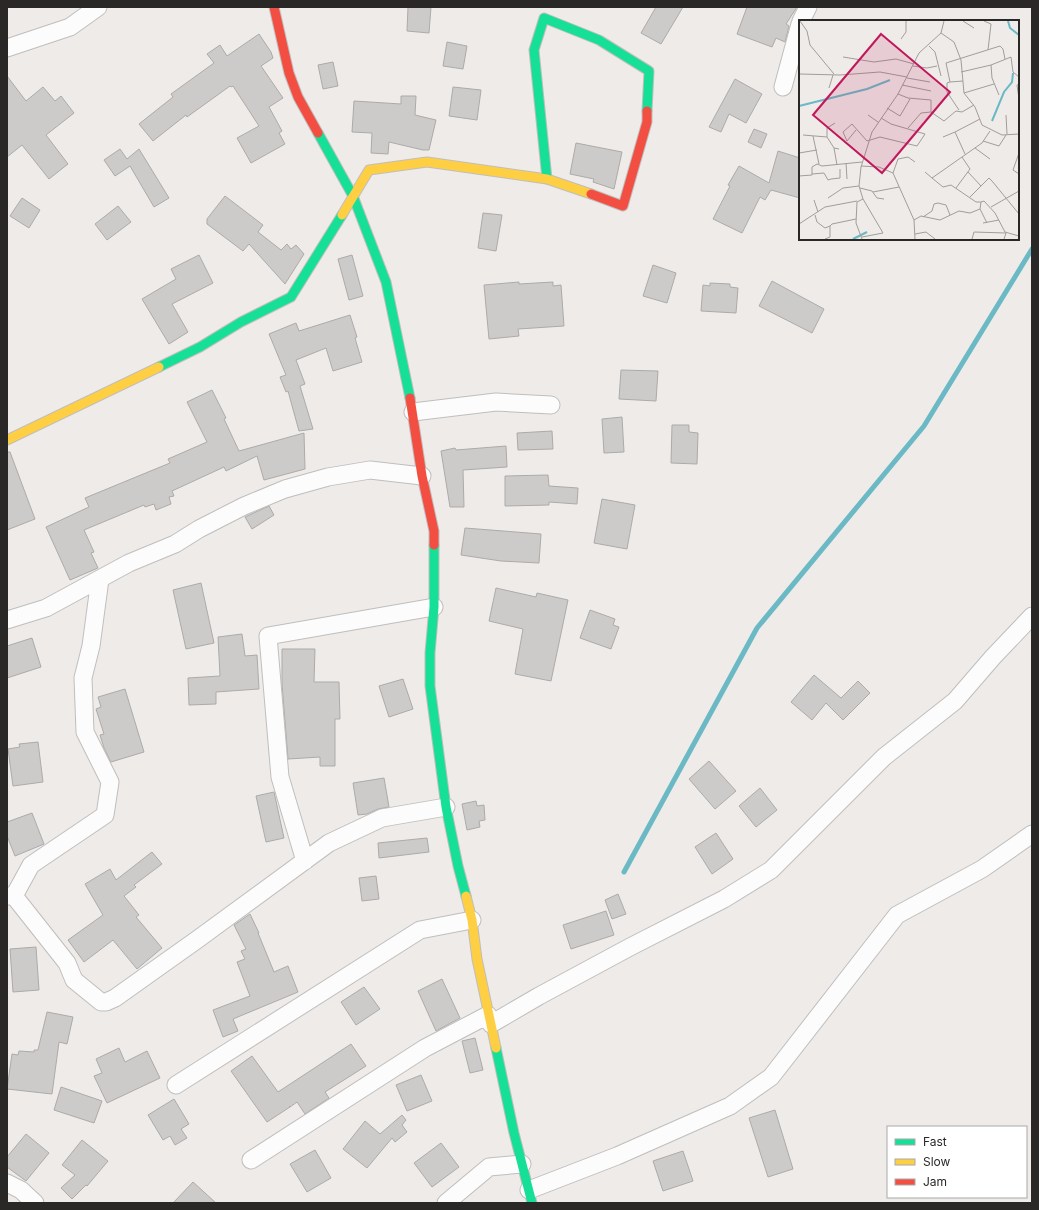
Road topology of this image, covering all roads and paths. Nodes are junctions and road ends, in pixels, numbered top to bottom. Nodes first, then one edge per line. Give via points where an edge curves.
1 (98, 7) edge
2 (274, 7) edge
3 (808, 7) edge
4 (801, 20) edge
5 (799, 26) edge
6 (7, 48) edge
7 (783, 87) dead end
8 (547, 179) junction
9 (353, 196) junction
10 (551, 405) dead end
11 (413, 412) junction
12 (7, 440) edge
13 (422, 476) junction
14 (100, 579) junction
15 (434, 608) junction
16 (1032, 616) edge
17 (7, 620) edge
18 (446, 807) junction
19 (1032, 834) edge
20 (305, 861) junction
21 (11, 896) edge
22 (472, 920) junction
23 (489, 1020) junction
24 (176, 1085) dead end
25 (251, 1160) dead end
26 (522, 1164) junction
27 (7, 1183) edge
28 (530, 1196) edge
29 (35, 1203) edge
30 (446, 1203) edge

1 - 6 street via 70,27
2 - 9 street via 289,73 298,97
3 - 4 street
5 - 7 street
8 - 8 street via 623,206 647,122 649,71 600,40 544,18 534,50
8 - 9 street via 427,162 369,170
9 - 11 street via 386,282
9 - 12 street via 291,297 193,350
10 - 11 street via 496,402
11 - 13 street
13 - 14 street via 370,470 328,477 285,489 244,506 176,544 129,563
13 - 15 street via 434,531
14 - 17 street via 46,608
14 - 21 street via 91,646 83,678 85,732 110,782 106,815 31,865
15 - 18 street via 430,686
15 - 20 street via 268,636 280,777
16 - 23 street via 992,657 955,701 884,757 770,870 724,899
18 - 20 street via 382,818 329,843
18 - 22 street
19 - 28 street via 982,869 897,915 771,1077 730,1106
20 - 21 street via 106,1002 101,1002 74,980 66,963
22 - 23 street
22 - 24 street via 420,930
23 - 25 street via 425,1048
23 - 26 street
26 - 28 street
26 - 30 street via 489,1167
27 - 29 street via 21,1190

